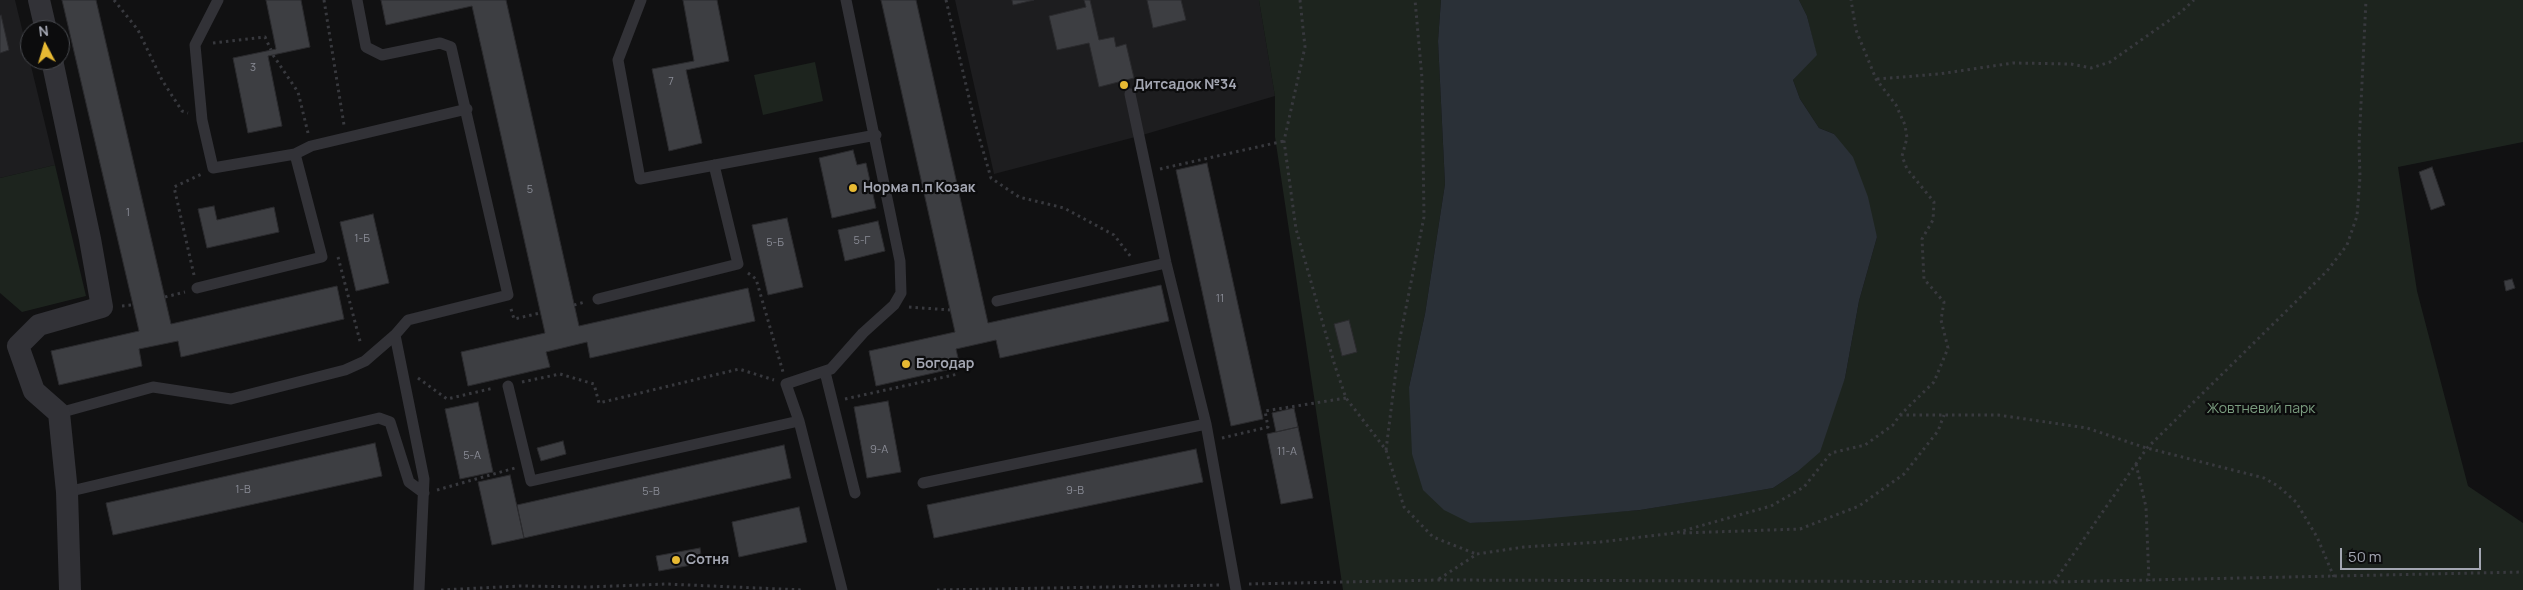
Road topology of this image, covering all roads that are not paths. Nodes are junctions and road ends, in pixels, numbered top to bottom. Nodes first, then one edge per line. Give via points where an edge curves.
1 (39, 0) edge
2 (218, 0) edge
3 (357, 0) edge
4 (641, 0) edge
5 (846, 0) edge
6 (44, 20) edge
7 (54, 70) edge
8 (1130, 94) dead end
9 (467, 109) junction
10 (876, 135) junction
11 (295, 154) junction
12 (714, 165) junction
13 (1166, 264) junction
14 (197, 288) road end
15 (598, 300) dead end
16 (997, 301) dead end
17 (395, 335) junction
18 (824, 372) junction
19 (508, 386) road end
20 (59, 413) junction
21 (799, 421) junction
22 (1206, 424) junction
23 (923, 483) dead end
24 (67, 492) junction
25 (424, 493) junction
26 (855, 493) dead end
27 (1235, 587) edge
28 (70, 590) edge
29 (419, 590) edge
30 (842, 590) edge

1 - 6 street
2 - 11 lane via 195,45 202,120 213,168
3 - 9 lane via 366,47 382,55 440,43 451,48
4 - 12 lane via 618,60 640,180
5 - 10 lane
7 - 20 street via 102,307 39,325 18,346 34,391
8 - 13 lane
9 - 11 lane via 311,146
9 - 17 lane via 508,295 408,320
10 - 12 lane
10 - 18 lane via 900,261 901,293 894,305 831,369
11 - 14 lane via 322,257
12 - 15 lane via 738,264
13 - 16 lane
13 - 22 lane
17 - 20 lane via 365,361 345,370 231,399 154,387
17 - 25 lane via 424,478
18 - 21 lane via 786,384
18 - 26 lane
19 - 21 lane via 531,481
20 - 24 street
21 - 30 lane
22 - 23 lane
22 - 27 lane
24 - 25 lane via 379,418 390,422 408,482
24 - 28 street
25 - 29 lane

